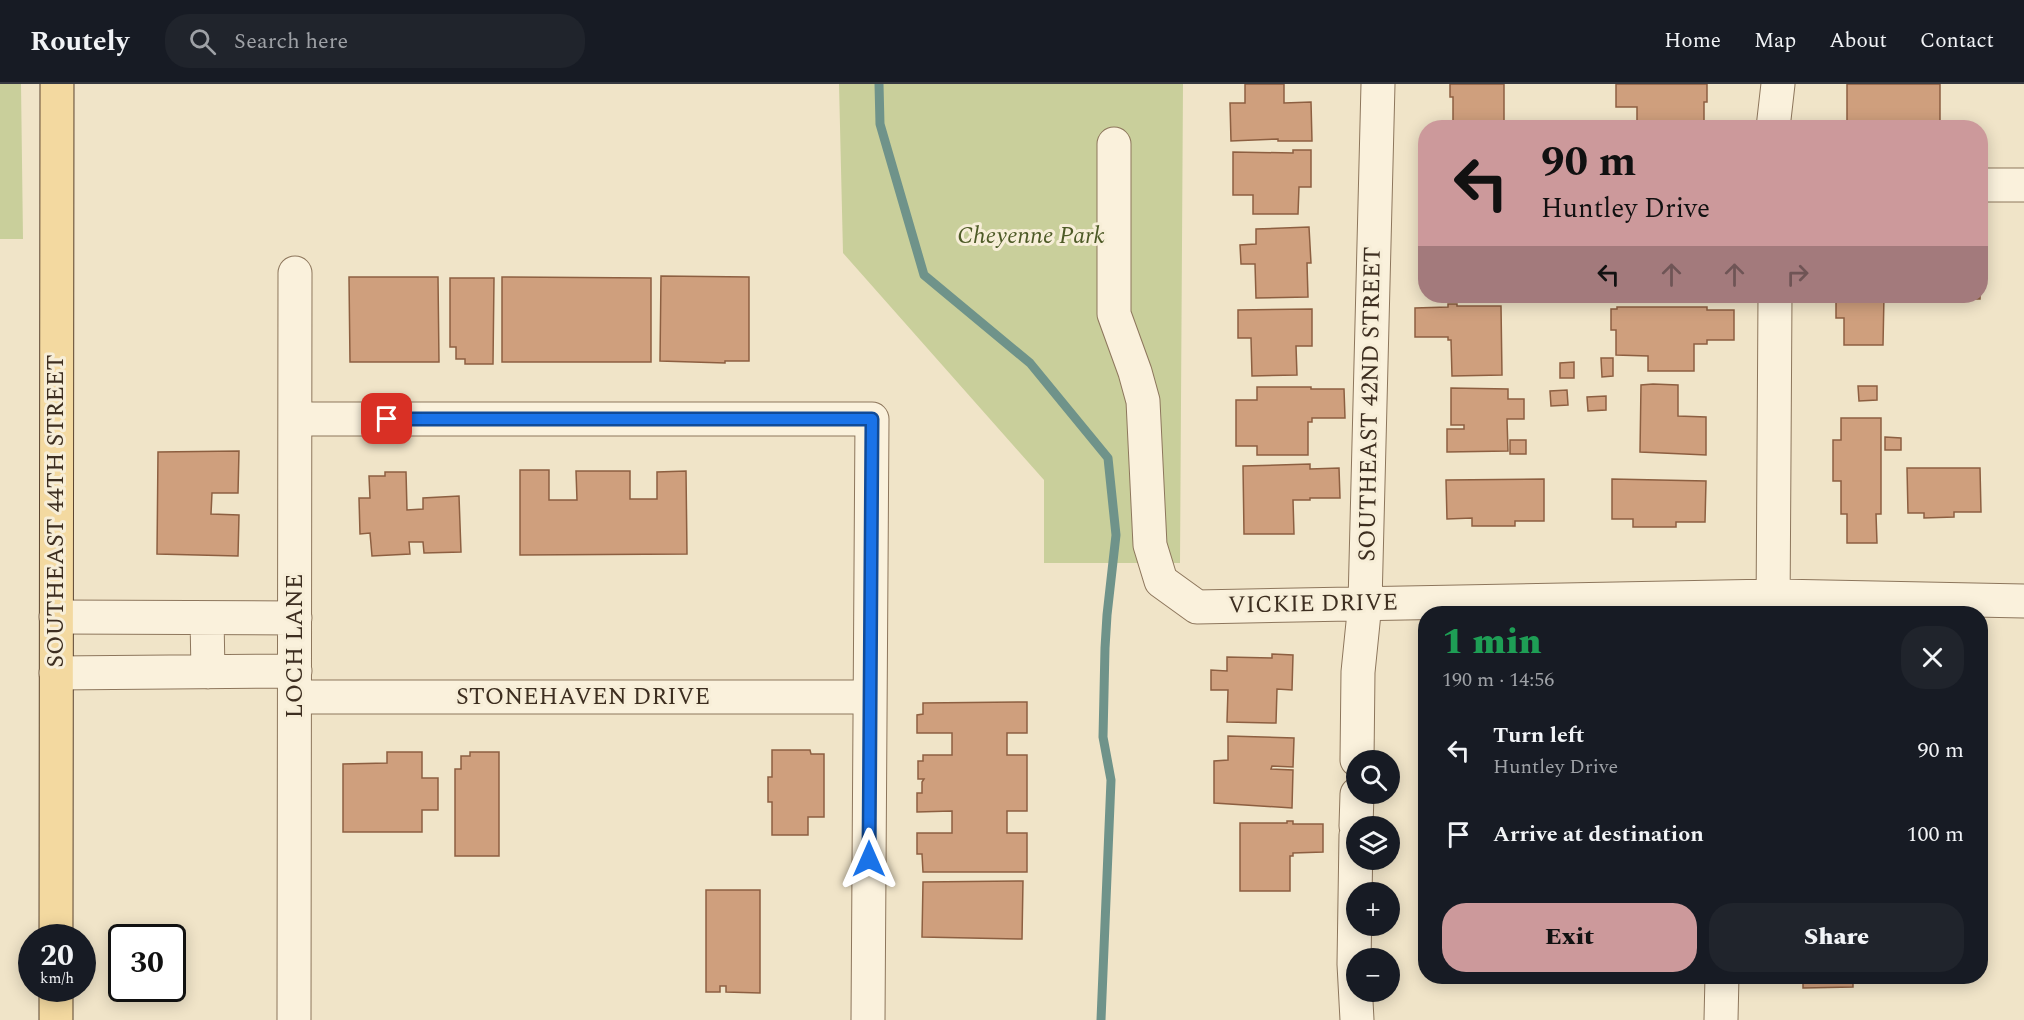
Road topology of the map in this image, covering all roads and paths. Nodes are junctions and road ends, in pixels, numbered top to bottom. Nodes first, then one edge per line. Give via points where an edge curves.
1 (57, 84) edge
2 (1378, 84) edge
3 (1778, 84) edge
4 (1774, 120) edge
5 (1114, 144) dead end
6 (1988, 185) edge
7 (2024, 185) edge
8 (295, 273) dead end
9 (1775, 303) edge
10 (295, 419) junction
11 (2024, 601) edge
12 (1365, 603) junction
13 (1773, 605) edge
14 (56, 617) junction
15 (207, 618) junction
16 (295, 618) junction
17 (208, 672) junction
18 (56, 673) junction
19 (295, 684) junction
20 (870, 697) junction
21 (1357, 750) edge
22 (1355, 870) edge
23 (56, 924) edge
24 (1722, 984) edge
25 (56, 1002) edge
26 (56, 1020) edge
27 (294, 1020) edge
28 (868, 1020) edge
29 (1357, 1020) edge
30 (1721, 1020) edge

1 - 14 main road, SOUTHEAST 44TH STREET
2 - 12 street, SOUTHEAST 42ND STREET
3 - 4 street
5 - 12 street, VICKIE DRIVE via 1114,314 1143,401 1150,545 1161,581 1197,606
6 - 7 street
8 - 10 street, LOCH LANE
9 - 13 street
10 - 16 street, LOCH LANE
10 - 20 street via 872,419
11 - 13 street, VICKIE DRIVE
12 - 13 street, VICKIE DRIVE
12 - 21 street, SOUTHEAST 42ND STREET via 1358,672
14 - 15 street
14 - 18 main road, SOUTHEAST 44TH STREET
15 - 16 street
15 - 17 street
16 - 19 street, LOCH LANE
17 - 18 street, STONEHAVEN DRIVE
17 - 19 street, STONEHAVEN DRIVE
18 - 23 main road, SOUTHEAST 44TH STREET
19 - 20 street, STONEHAVEN DRIVE
19 - 27 street, LOCH LANE
20 - 28 street
22 - 29 street
24 - 30 street
25 - 26 main road

